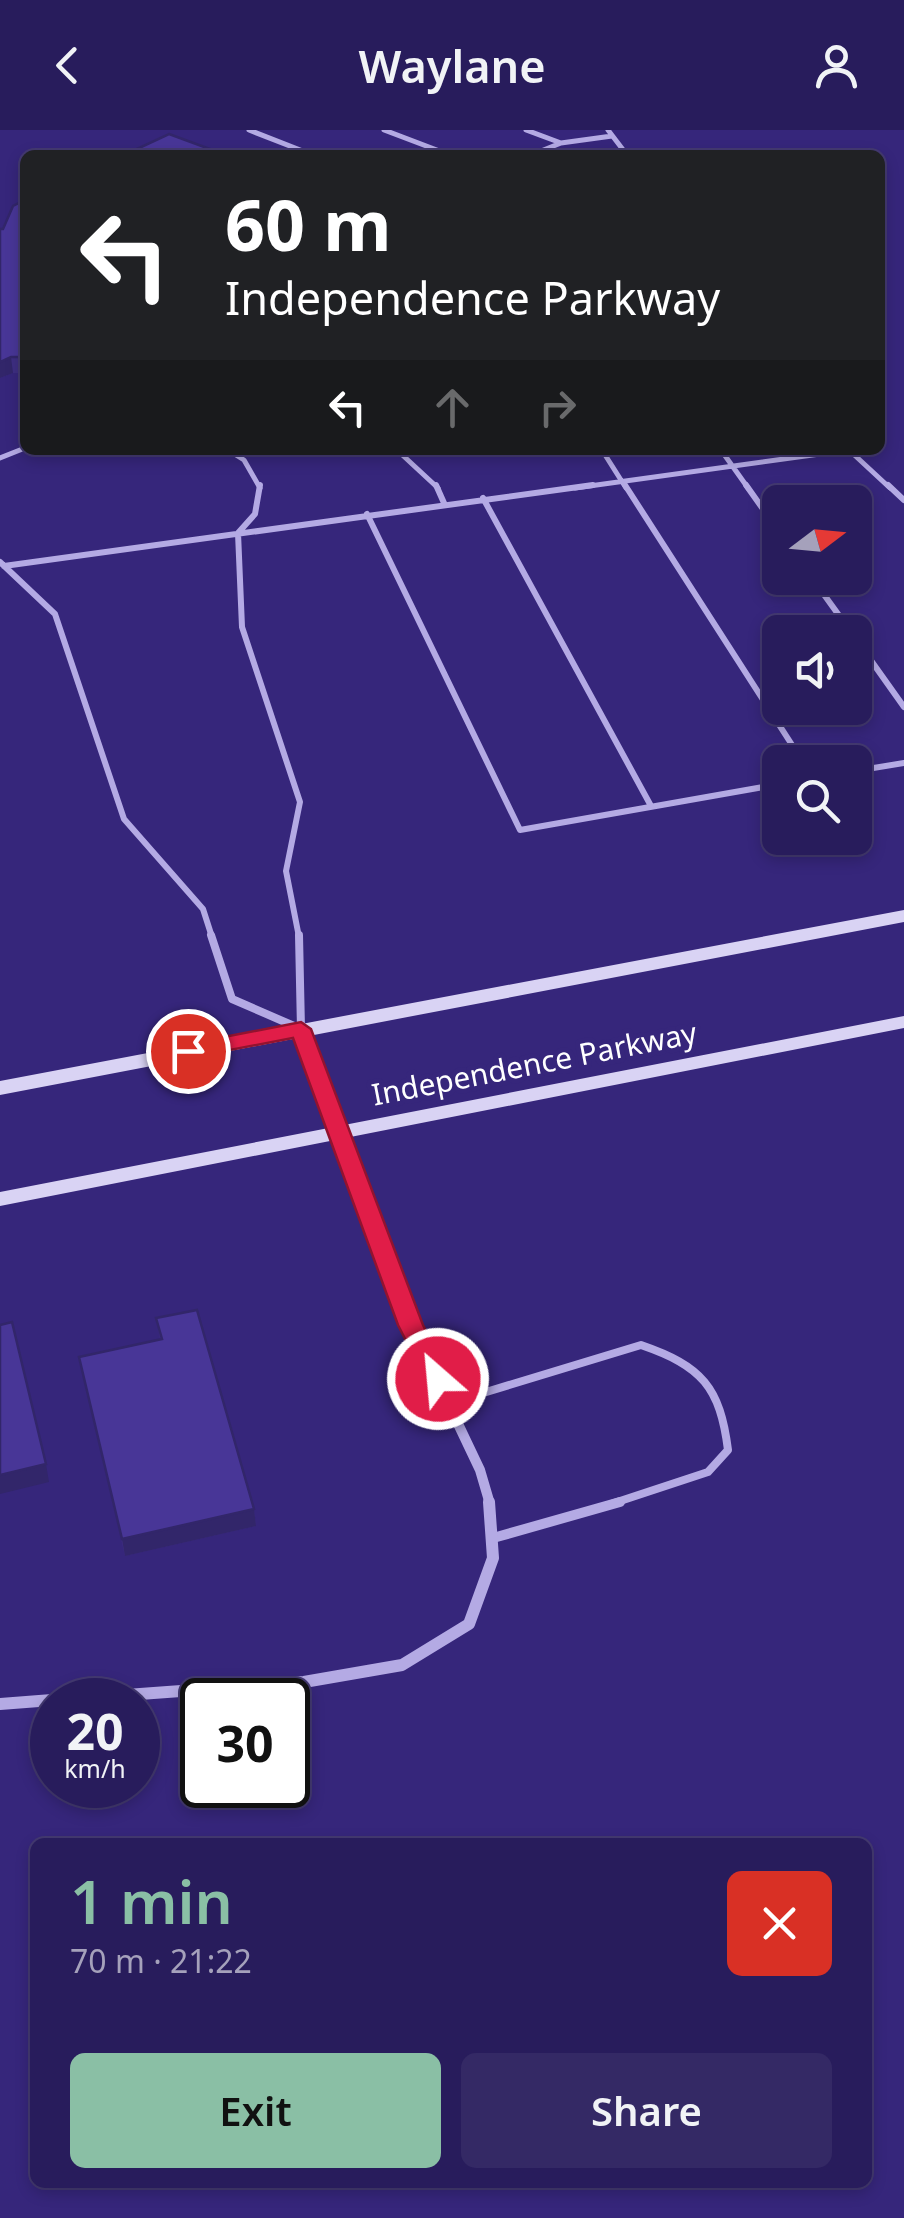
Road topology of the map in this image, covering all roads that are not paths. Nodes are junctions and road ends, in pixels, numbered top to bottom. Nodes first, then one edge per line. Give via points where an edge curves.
1 (249, 130) edge
2 (384, 130) edge
3 (526, 130) edge
4 (608, 130) edge
5 (612, 136) junction
6 (561, 143) junction
7 (299, 150) edge
8 (437, 150) edge
9 (544, 150) edge
10 (623, 150) edge
11 (236, 455) edge
12 (403, 455) edge
13 (605, 455) edge
14 (724, 455) edge
15 (812, 455) edge
16 (854, 455) edge
17 (732, 466) junction
18 (622, 480) junction
19 (483, 498) junction
20 (904, 500) edge
21 (444, 504) junction
22 (762, 508) edge
23 (367, 514) junction
24 (238, 533) junction
25 (2, 565) edge
26 (872, 661) edge
27 (904, 706) edge
28 (792, 745) edge
29 (904, 763) edge
30 (872, 768) edge
31 (762, 787) edge
32 (652, 806) junction
33 (904, 916) edge
34 (904, 1022) edge
35 (301, 1029) junction
36 (0, 1088) edge
37 (339, 1131) junction
38 (0, 1200) edge
39 (450, 1403) junction
40 (493, 1538) junction
41 (160, 1692) edge
42 (30, 1702) edge
43 (0, 1704) edge

1 - 7 lane
2 - 8 lane
3 - 6 lane
4 - 5 lane
5 - 6 lane
5 - 10 lane
6 - 9 lane
11 - 24 lane via 260,485 255,514
12 - 21 lane via 436,484
13 - 18 lane
14 - 17 lane
15 - 17 lane
16 - 20 lane
17 - 18 lane
17 - 22 lane
18 - 19 lane
18 - 28 lane
19 - 21 lane
19 - 32 lane
21 - 23 lane
23 - 24 lane
23 - 32 lane via 520,830
24 - 25 lane
24 - 35 lane via 242,627 300,802 286,871 299,928
25 - 35 lane via 55,614 124,819 203,910 232,999
26 - 27 lane
29 - 30 lane
31 - 32 lane
33 - 35 main road
34 - 37 main road, Independence Parkway
35 - 36 main road
35 - 37 street
37 - 38 main road, Independence Parkway
37 - 39 street via 410,1325
39 - 40 street via 480,1470
39 - 40 lane via 642,1344 672,1354 722,1409 728,1450 708,1472
40 - 41 street via 494,1558 469,1624 402,1665 304,1682
42 - 43 street

